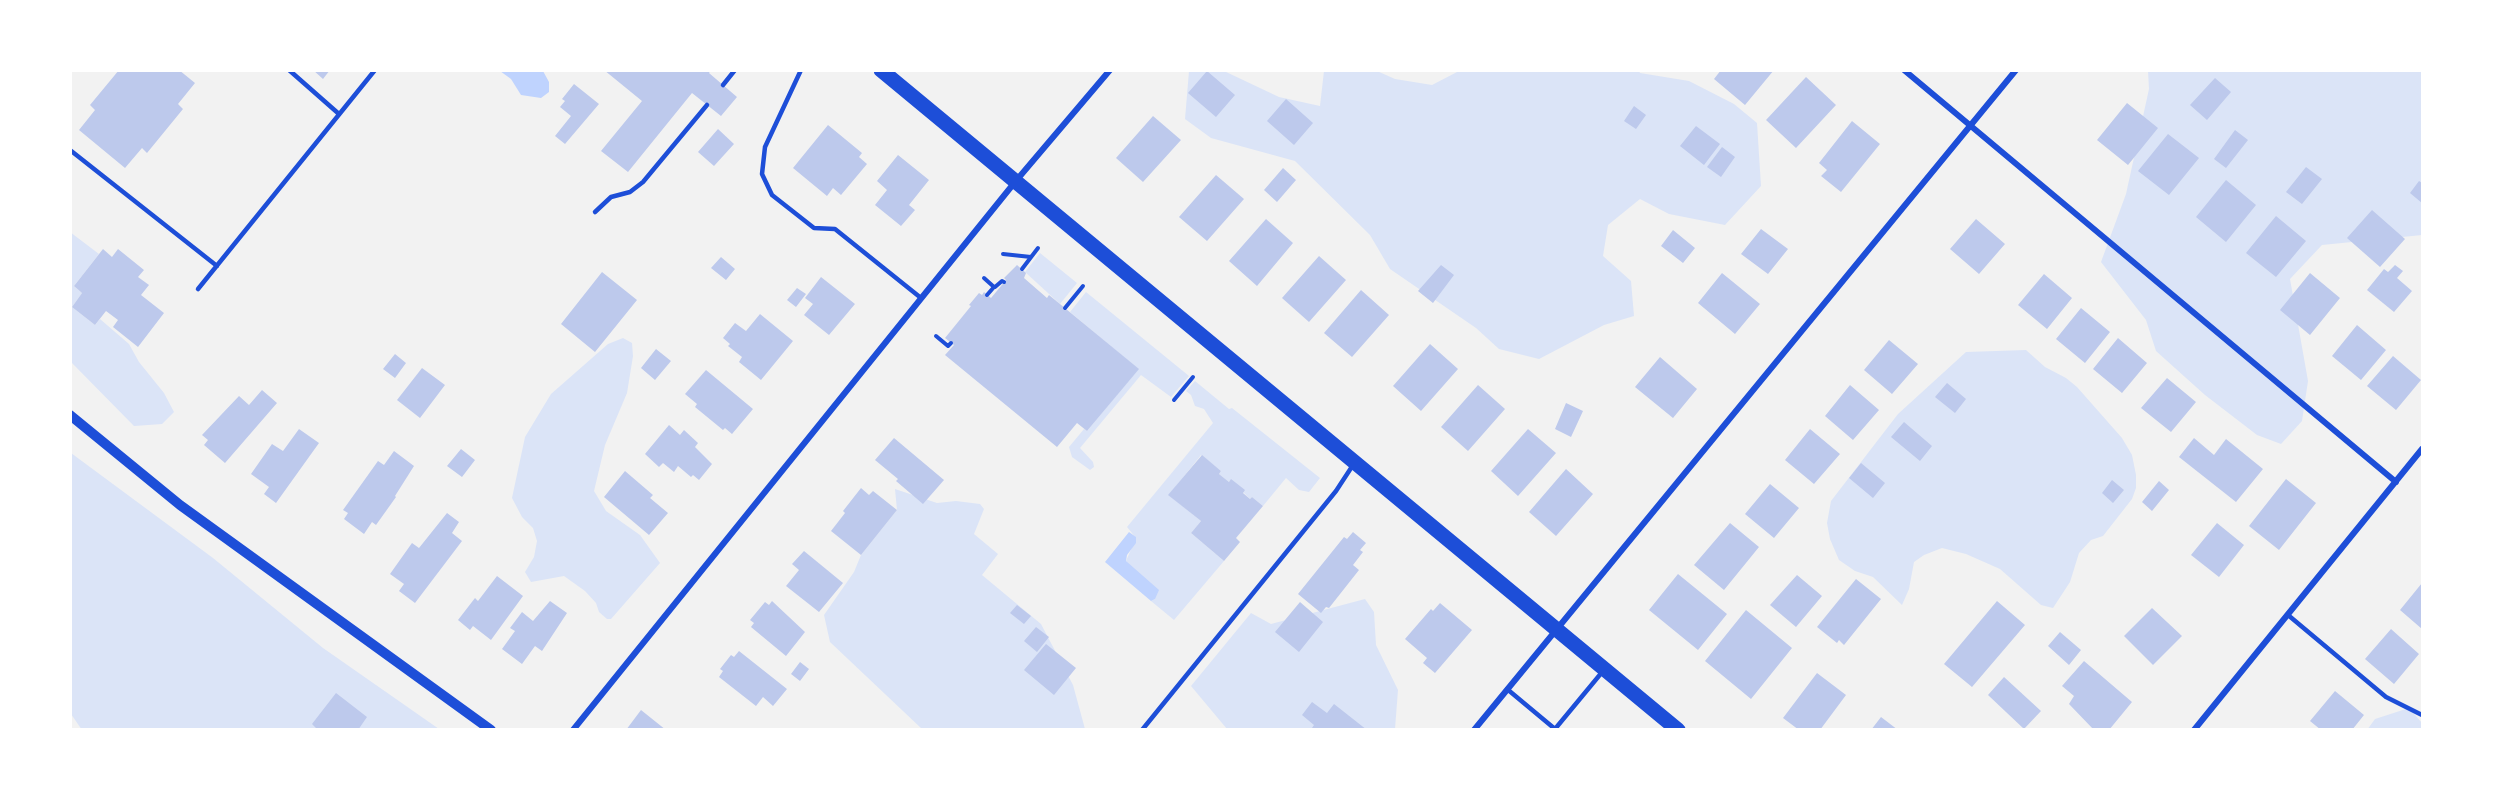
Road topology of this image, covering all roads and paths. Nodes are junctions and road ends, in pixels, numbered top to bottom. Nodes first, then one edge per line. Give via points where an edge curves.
1 (289, 70) edge
2 (375, 70) edge
3 (735, 70) edge
4 (801, 70) edge
5 (881, 70) edge
6 (1110, 70) edge
7 (1904, 70) edge
8 (2016, 70) edge
9 (723, 85) dead end
10 (707, 105) dead end
11 (339, 114) junction
12 (1972, 127) junction
13 (70, 150) edge
14 (1015, 182) junction
15 (595, 212) dead end
16 (1038, 249) dead end
17 (1003, 254) dead end
18 (1031, 257) junction
19 (217, 266) junction
20 (1022, 269) dead end
21 (984, 278) dead end
22 (1004, 282) dead end
23 (1083, 286) dead end
24 (994, 287) junction
25 (198, 289) dead end
26 (987, 296) dead end
27 (921, 298) junction
28 (1065, 308) dead end
29 (936, 336) dead end
30 (951, 343) dead end
31 (1193, 377) dead end
32 (1174, 400) dead end
33 (70, 415) edge
34 (2422, 449) edge
35 (1354, 462) junction
36 (2396, 482) junction
37 (2288, 615) junction
38 (1557, 630) junction
39 (1604, 669) junction
40 (1507, 689) junction
41 (2422, 715) edge
42 (491, 729) edge
43 (573, 729) edge
44 (1142, 729) edge
45 (1474, 729) edge
46 (1555, 729) edge
47 (1678, 729) edge
48 (2194, 729) edge

1 - 11 lane
2 - 11 lane
3 - 9 lane
4 - 27 lane via 765,147 762,174 772,195 814,228 835,229
5 - 14 main road
6 - 14 street
7 - 12 street
8 - 12 street
10 - 15 lane via 643,182 630,192 610,197
11 - 19 lane
12 - 36 street
12 - 38 street
13 - 19 lane
14 - 27 street
14 - 35 main road
16 - 18 path
17 - 18 path
18 - 20 path
19 - 25 lane
21 - 24 path
22 - 24 path
23 - 28 path
24 - 26 path
27 - 43 street
29 - 30 path via 948,346
31 - 32 path
33 - 42 street via 180,505
34 - 36 street
35 - 38 main road
35 - 44 lane via 1336,491
36 - 37 street
37 - 41 lane via 2386,697
37 - 48 street
38 - 39 main road
38 - 40 street
39 - 46 lane
39 - 47 main road
40 - 45 street
40 - 46 lane

